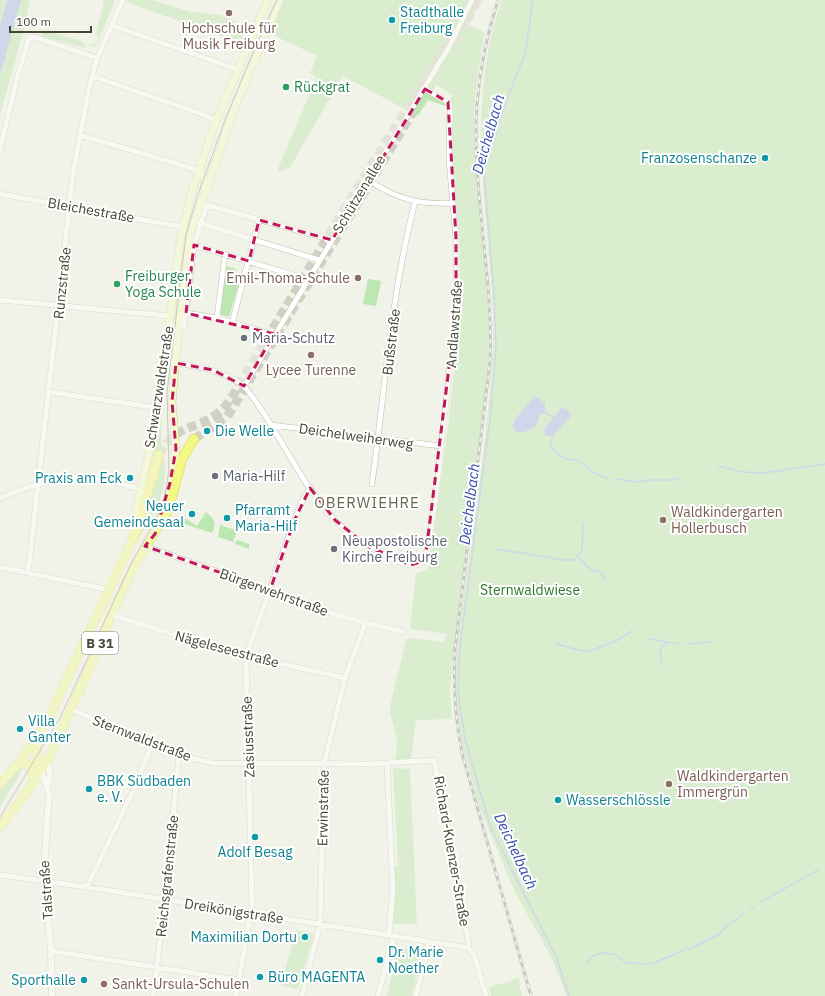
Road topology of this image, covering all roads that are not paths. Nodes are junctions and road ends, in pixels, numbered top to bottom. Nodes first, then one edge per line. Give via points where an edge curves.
1 (123, 0) edge
2 (268, 0) edge
3 (280, 0) edge
4 (472, 0) edge
5 (111, 24) junction
6 (97, 58) junction
7 (239, 70) junction
8 (92, 76) junction
9 (424, 89) junction
10 (232, 118) junction
11 (216, 121) junction
12 (80, 135) junction
13 (0, 150) edge
14 (198, 170) junction
15 (368, 180) junction
16 (0, 194) edge
17 (204, 194) junction
18 (415, 202) junction
19 (454, 203) junction
20 (70, 206) junction
21 (259, 220) junction
22 (200, 223) junction
23 (182, 226) junction
24 (254, 240) junction
25 (330, 242) junction
26 (194, 245) junction
27 (225, 254) junction
28 (319, 260) junction
29 (249, 261) junction
30 (307, 280) junction
31 (0, 300) edge
32 (60, 306) junction
33 (186, 313) junction
34 (170, 316) junction
35 (217, 318) junction
36 (232, 323) junction
37 (184, 326) dead end
38 (273, 335) junction
39 (165, 358) junction
40 (176, 363) junction
41 (244, 386) junction
42 (50, 392) junction
43 (158, 408) junction
44 (271, 425) junction
45 (194, 439) tunnel mouth
46 (378, 440) junction
47 (441, 446) junction
48 (159, 455) tunnel mouth
49 (372, 484) dead end
50 (39, 485) junction
51 (310, 488) junction
52 (141, 489) junction
53 (0, 498) edge
54 (168, 511) joint
55 (155, 534) junction
56 (133, 539) junction
57 (145, 546) junction
58 (0, 567) edge
59 (28, 573) junction
60 (109, 590) junction
61 (270, 590) junction
62 (111, 615) junction
63 (365, 624) junction
64 (404, 632) dead end
65 (246, 656) junction
66 (345, 678) junction
67 (72, 709) junction
68 (36, 737) junction
69 (152, 744) junction
70 (179, 755) junction
71 (37, 756) junction
72 (48, 759) junction
73 (430, 759) joint
74 (20, 762) junction
75 (387, 763) junction
76 (249, 764) junction
77 (324, 764) junction
78 (41, 770) junction
79 (34, 781) junction
80 (0, 784) edge
81 (47, 785) junction
82 (0, 827) edge
83 (0, 875) edge
84 (45, 881) junction
85 (86, 887) junction
86 (165, 900) junction
87 (252, 913) junction
88 (320, 924) junction
89 (392, 935) junction
90 (429, 942) junction
91 (468, 948) junction
92 (51, 951) junction
93 (156, 967) junction
94 (239, 980) junction
95 (52, 996) edge
96 (153, 996) edge
97 (236, 996) edge
98 (302, 996) edge
99 (378, 996) edge
100 (416, 996) edge
101 (486, 996) edge

1 - 5 street, Runzstraße
2 - 7 main road, Schwarzwaldstraße
3 - 10 main road, Schwarzwaldstraße
4 - 9 street, Schützenallee via 449,47
5 - 6 street, Runzstraße
5 - 7 street
6 - 8 street, Runzstraße
6 - 13 street via 34,37 29,38
7 - 11 main road, Schwarzwaldstraße
8 - 11 street
8 - 12 street, Runzstraße
9 - 15 street, Schützenallee
9 - 19 street, Andlawstraße via 448,102 450,106 449,160
10 - 11 main road
10 - 17 main road, Schwarzwaldstraße
11 - 14 main road, Schwarzwaldstraße
12 - 14 street
12 - 20 street, Runzstraße
14 - 17 main road via 204,177
14 - 23 main road, Schwarzwaldstraße
15 - 18 street via 389,193
15 - 25 street, Schützenallee
16 - 20 street, Bleichestraße
17 - 40 main road, Schwarzwaldstraße via 187,247
18 - 19 street
18 - 46 street, Bußstraße via 387,355
19 - 47 street, Andlawstraße via 456,311
20 - 23 street, Bleichestraße
20 - 32 street, Runzstraße
21 - 22 street, Schwarzwaldstraße via 207,205
21 - 24 street
21 - 25 street, Schwarzwaldstraße via 325,238
22 - 24 street
22 - 26 street, Schwarzwaldstraße
23 - 34 main road, Schwarzwaldstraße
24 - 28 street
24 - 29 street
25 - 28 street, Schützenallee
26 - 27 street
26 - 33 street, Schwarzwaldstraße
27 - 29 street
27 - 35 street
28 - 30 street, Schützenallee
29 - 30 street
29 - 36 street
30 - 38 street, Schützenallee
31 - 32 street
32 - 34 street
32 - 42 street, Runzstraße
33 - 35 street, Schwarzwaldstraße
33 - 37 street, Schwarzwaldstraße
34 - 39 main road, Schwarzwaldstraße
35 - 36 street, Schwarzwaldstraße
36 - 38 street, Schwarzwaldstraße
38 - 41 street, Schützenallee
39 - 40 street
39 - 43 main road, Schwarzwaldstraße
40 - 41 street via 213,370 229,376
40 - 55 main road, Schwarzwaldstraße via 172,402 176,449 168,498
41 - 44 street
42 - 43 street
42 - 50 street, Runzstraße
43 - 52 main road, Schwarzwaldstraße
44 - 46 street, Deichelweiherweg
44 - 51 street
45 - 54 highway, B 31 via 182,459
46 - 47 street, Deichelweiherweg
46 - 49 street, Bußstraße
47 - 51 street, Andlawstraße via 427,558 415,566 394,560 367,546 348,532 324,508
48 - 56 highway, B 31
50 - 52 street via 86,477
50 - 53 street
50 - 59 street, Runzstraße
51 - 61 street, Zasiusstraße via 302,501
52 - 56 main road, Schwarzwaldstraße
54 - 55 main road, Schwarzwaldstraße / B 31
55 - 57 main road, Schwarzwaldstraße / B 31
56 - 60 main road, Schwarzwaldstraße / B 31
57 - 61 street, Bürgerwehrstraße
57 - 62 main road, Schwarzwaldstraße / B 31
58 - 59 street
59 - 60 street
60 - 68 main road, Schwarzwaldstraße / B 31 via 67,680
61 - 63 street, Bürgerwehrstraße
61 - 65 street, Zasiusstraße
62 - 65 street, Nägeleseestraße
62 - 67 main road, Schwarzwaldstraße / B 31
63 - 64 street, Bürgerwehrstraße
63 - 66 street, Erwinstraße
65 - 66 street, Nägeleseestraße
65 - 76 street, Zasiusstraße
66 - 77 street, Erwinstraße
67 - 69 street, Sternwaldstraße
67 - 72 main road, Schwarzwaldstraße / B 31
68 - 71 main road
68 - 74 main road, Schwarzwaldstraße / B 31
69 - 70 street, Sternwaldstraße
69 - 85 street via 133,792
70 - 76 street, Sternwaldstraße via 212,763
70 - 86 street, Reichsgrafenstraße
71 - 72 main road
71 - 78 main road
72 - 78 main road, Schwarzwaldstraße / B 31
72 - 81 street, Talstraße via 50,776
73 - 75 street, Sternwaldstraße
73 - 91 street, Richard-Kuenzer-Straße via 434,760 437,769
74 - 79 main road via 31,766
74 - 80 main road, B 31
75 - 77 street, Sternwaldstraße
75 - 89 street
76 - 77 street, Sternwaldstraße
76 - 87 street, Zasiusstraße
77 - 88 street, Erwinstraße
78 - 79 main road, Schwarzwaldstraße / B 31
78 - 81 street, Talstraße
79 - 82 main road, Schwarzwaldstraße / B 31
81 - 84 street, Talstraße via 50,801 44,849
83 - 84 street, Dreikönigstraße
84 - 85 street, Dreikönigstraße
84 - 92 street, Talstraße
85 - 86 street, Dreikönigstraße
86 - 87 street, Dreikönigstraße
86 - 93 street, Reichsgrafenstraße
87 - 88 street, Dreikönigstraße
87 - 94 street, Zasiusstraße
88 - 89 street, Dreikönigstraße
88 - 98 street, Erwinstraße
89 - 90 street, Dreikönigstraße
89 - 99 street
90 - 91 street, Dreikönigstraße
90 - 100 street
91 - 101 street, Richard-Kuenzer-Straße via 474,955
92 - 93 street
92 - 95 street, Talstraße
93 - 94 street
93 - 96 street, Reichsgrafenstraße
94 - 97 street, Zasiusstraße

